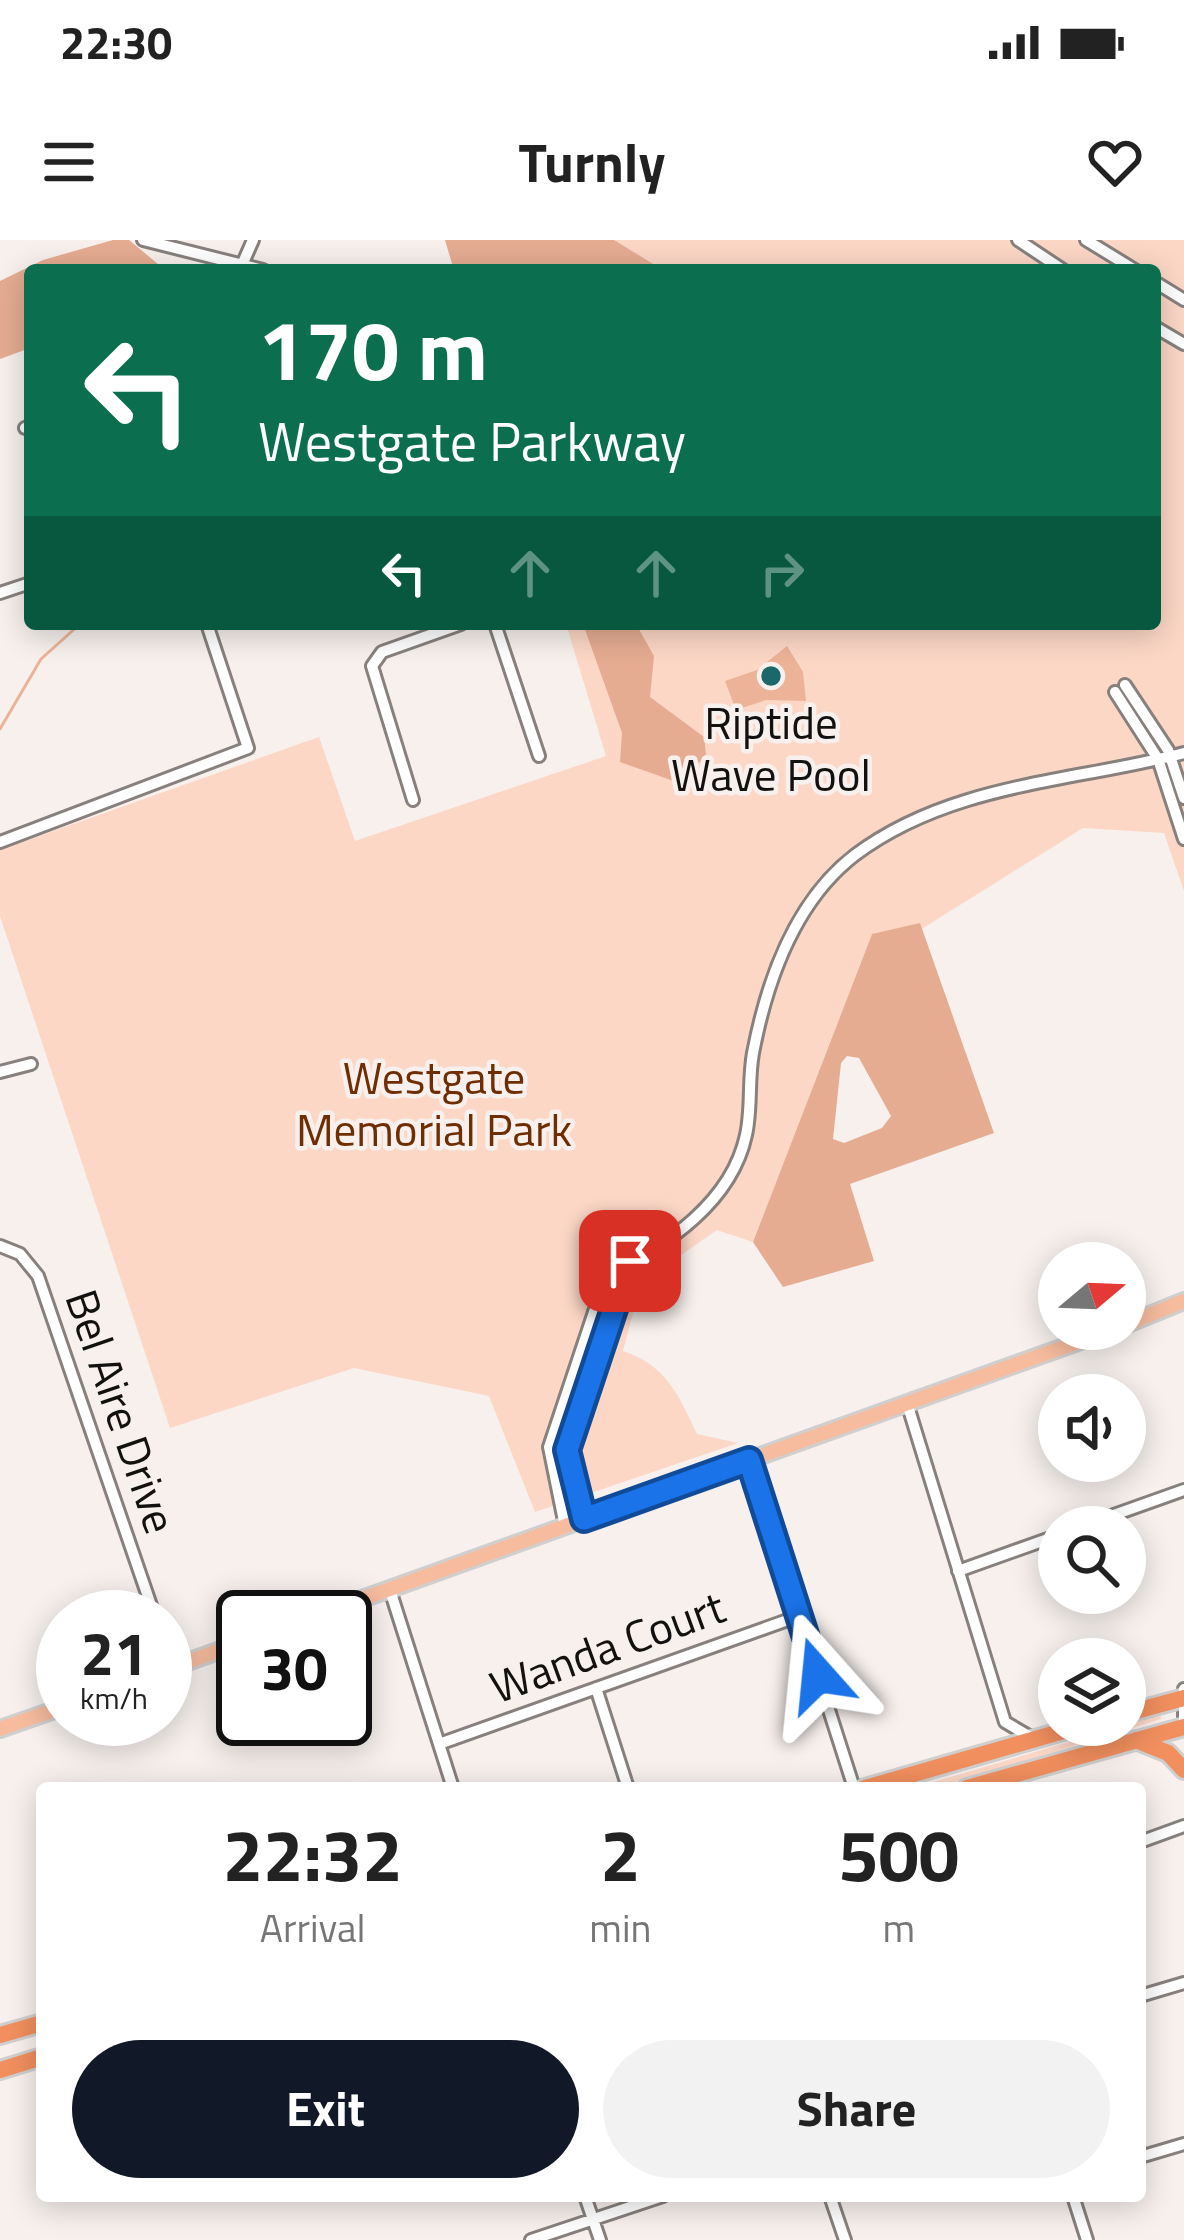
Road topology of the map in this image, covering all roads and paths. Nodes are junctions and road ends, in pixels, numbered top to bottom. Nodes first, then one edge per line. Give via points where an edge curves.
1 (143, 240) edge
2 (1018, 240) edge
3 (1086, 240) edge
4 (238, 264) edge
5 (1054, 264) edge
6 (1125, 264) edge
7 (209, 630) edge
8 (443, 630) edge
9 (498, 630) edge
10 (1120, 688) dead end
11 (1184, 753) edge
12 (539, 756) dead end
13 (1164, 758) junction
14 (1184, 798) edge
15 (413, 800) dead end
16 (1184, 839) edge
17 (0, 842) edge
18 (31, 1064) dead end
19 (0, 1072) edge
20 (0, 1246) edge
21 (630, 1261) junction
22 (1184, 1301) edge
23 (1146, 1316) edge
24 (1055, 1350) edge
25 (907, 1403) junction
26 (749, 1460) junction
27 (1184, 1490) edge
28 (1139, 1506) edge
29 (584, 1519) junction
30 (565, 1526) junction
31 (1038, 1541) edge
32 (958, 1570) junction
33 (146, 1590) edge
34 (390, 1590) junction
35 (372, 1596) edge
36 (799, 1616) junction
37 (596, 1688) junction
38 (1183, 1695) edge
39 (1146, 1707) edge
40 (36, 1716) edge
41 (1005, 1722) junction
42 (1184, 1724) edge
43 (0, 1729) edge
44 (1146, 1736) edge
45 (1038, 1738) edge
46 (1034, 1739) junction
47 (440, 1744) junction
48 (1146, 1744) edge
49 (1114, 1746) edge
50 (991, 1752) junction
51 (1184, 1771) edge
52 (451, 1782) edge
53 (626, 1782) edge
54 (852, 1782) edge
55 (894, 1782) edge
56 (988, 1782) edge
57 (1184, 1826) edge
58 (1146, 1840) edge
59 (1184, 1983) edge
60 (1146, 1994) edge
61 (36, 2025) edge
62 (0, 2035) edge
63 (36, 2059) edge
64 (0, 2069) edge
65 (1184, 2144) edge
66 (1146, 2154) edge
67 (587, 2202) edge
68 (644, 2202) edge
69 (832, 2202) edge
70 (1075, 2202) edge
71 (592, 2219) junction
72 (531, 2240) edge
73 (600, 2240) edge
74 (845, 2240) edge
75 (1087, 2240) edge

1 - 4 street
2 - 5 street
3 - 6 street
7 - 17 street via 248,748
8 - 15 street via 382,652 372,666
9 - 12 street
10 - 13 street
11 - 13 street
13 - 14 street
13 - 16 street
13 - 21 street via 968,800 879,839 828,878 800,913 768,1003 753,1051 746,1137 730,1178 695,1217
18 - 19 street
20 - 33 street, Bel Aire Drive via 20,1254 38,1276
21 - 29 street via 567,1450
21 - 30 street via 608,1270 549,1447
22 - 23 main road
24 - 25 main road
25 - 26 main road
25 - 32 street
26 - 29 main road
26 - 36 street
27 - 28 street
29 - 30 main road
30 - 34 main road
31 - 32 street
32 - 41 street
34 - 35 main road
34 - 47 street
36 - 37 street, Wanda Court
36 - 54 street
37 - 47 street, Wanda Court
37 - 53 street
38 - 39 highway
38 - 42 street
40 - 43 main road
41 - 46 street
41 - 50 street
42 - 44 highway
45 - 46 highway
46 - 50 highway
47 - 52 street
48 - 51 highway
49 - 56 highway
50 - 55 highway
57 - 58 street
59 - 60 street
61 - 62 highway
63 - 64 highway
65 - 66 street
67 - 71 street
68 - 71 street
69 - 74 street
70 - 75 street
71 - 72 street
71 - 73 street

